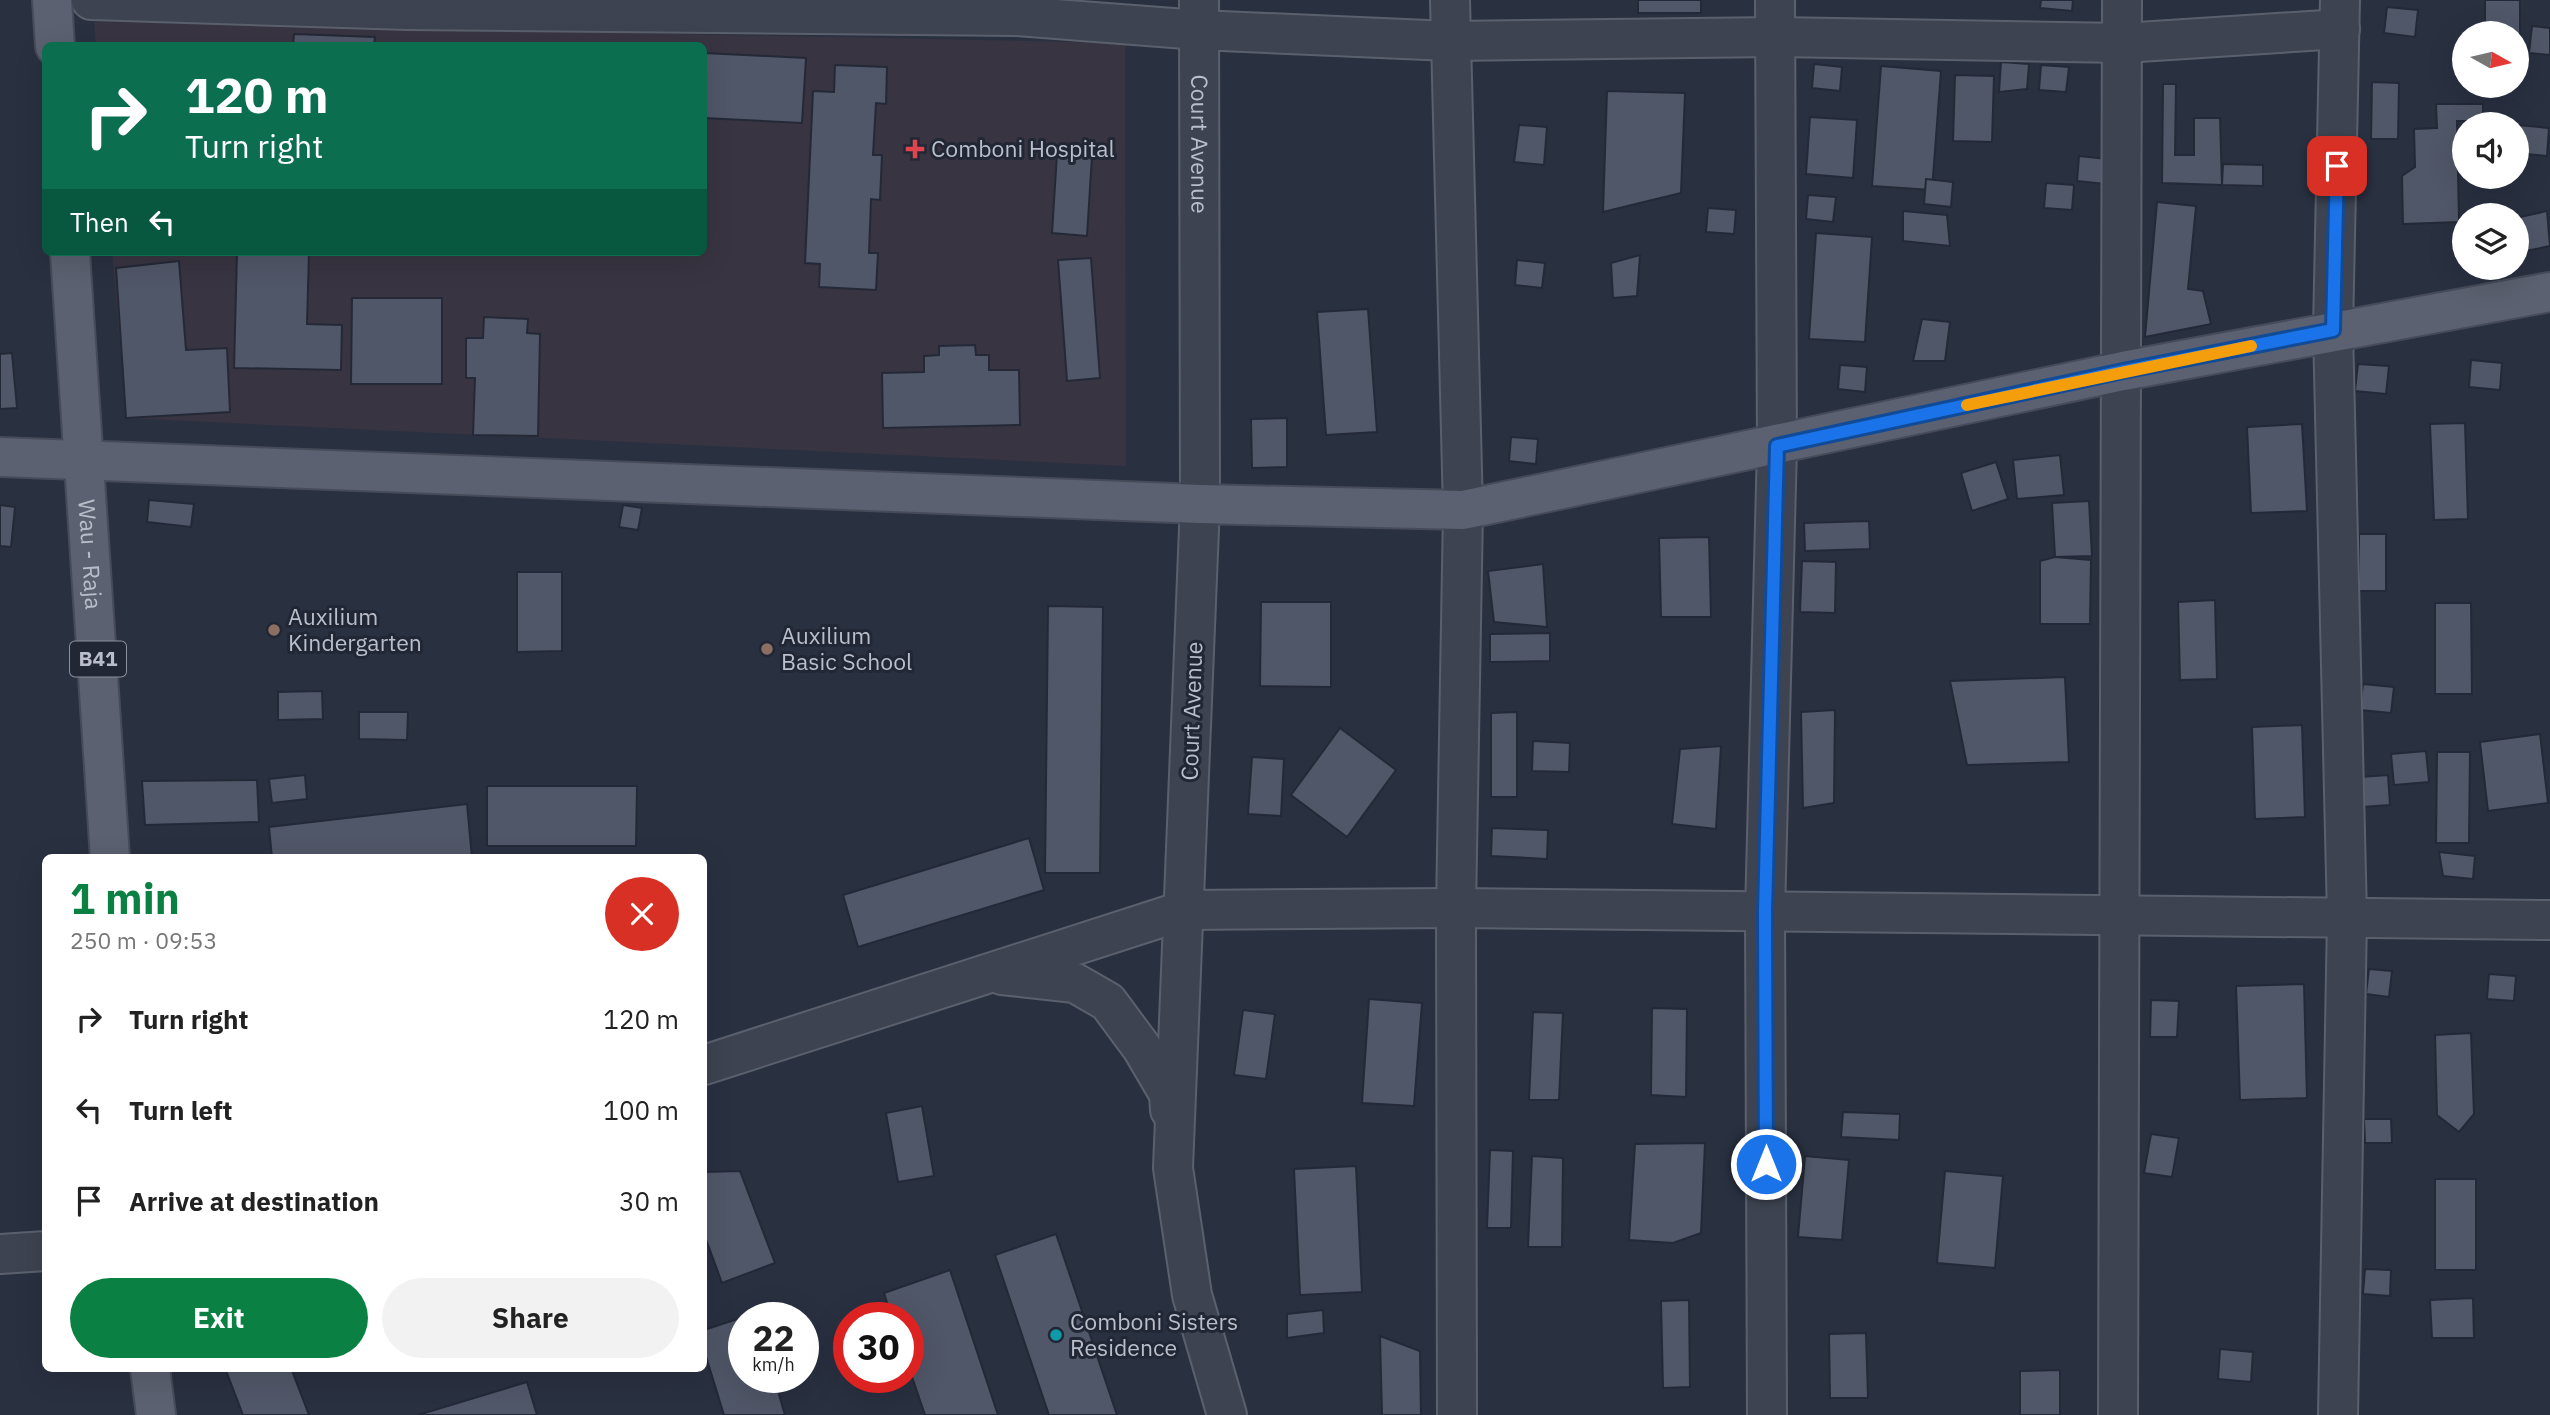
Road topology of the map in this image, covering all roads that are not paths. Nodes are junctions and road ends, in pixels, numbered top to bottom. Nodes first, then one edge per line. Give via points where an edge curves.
1 (52, 0) edge
2 (91, 0) edge
3 (1450, 0) edge
4 (2122, 0) edge
5 (408, 5) edge
6 (675, 6) edge
7 (1016, 8) edge
8 (1199, 15) edge
9 (2340, 15) edge
10 (1776, 18) edge
11 (1450, 41) junction
12 (55, 42) edge
13 (2123, 43) junction
14 (70, 256) edge
15 (2550, 292) edge
16 (2333, 330) junction
17 (2123, 371) junction
18 (1777, 446) junction
19 (0, 457) edge
20 (85, 461) junction
21 (1199, 504) junction
22 (1463, 510) junction
23 (110, 854) edge
24 (1456, 908) junction
25 (1185, 910) junction
26 (1765, 912) junction
27 (2122, 916) junction
28 (2347, 917) junction
29 (2550, 920) edge
30 (990, 974) junction
31 (707, 1064) edge
32 (1173, 1168) junction
33 (42, 1251) edge
34 (0, 1254) edge
35 (151, 1372) edge
36 (156, 1415) edge
37 (1227, 1415) edge
38 (1457, 1415) edge
39 (1767, 1415) edge
40 (2118, 1415) edge
41 (2338, 1415) edge

1 - 12 main road
2 - 5 street
3 - 11 street
4 - 13 street
5 - 6 street
6 - 7 street
7 - 8 street
8 - 11 street
8 - 21 street, Court Avenue
9 - 13 street
9 - 16 street
10 - 11 street
10 - 13 street
10 - 18 street
11 - 22 street
13 - 17 street
14 - 20 main road, Wau - Raja / B41
15 - 16 main road
16 - 17 main road
16 - 28 street
17 - 18 main road
17 - 27 street
18 - 22 main road
18 - 26 street
19 - 20 main road
20 - 21 main road
20 - 23 main road, Wau - Raja / B41
21 - 22 main road
21 - 25 street, Court Avenue
22 - 24 street
24 - 25 street
24 - 26 street
24 - 38 street
25 - 30 street
25 - 32 street, Court Avenue
26 - 27 street
26 - 39 street
27 - 28 street
27 - 40 street
28 - 29 street
28 - 41 street
30 - 31 street
30 - 32 street via 1075,983 1108,1002 1169,1094
32 - 37 street, Court Avenue via 1192,1296
33 - 34 street
35 - 36 main road

